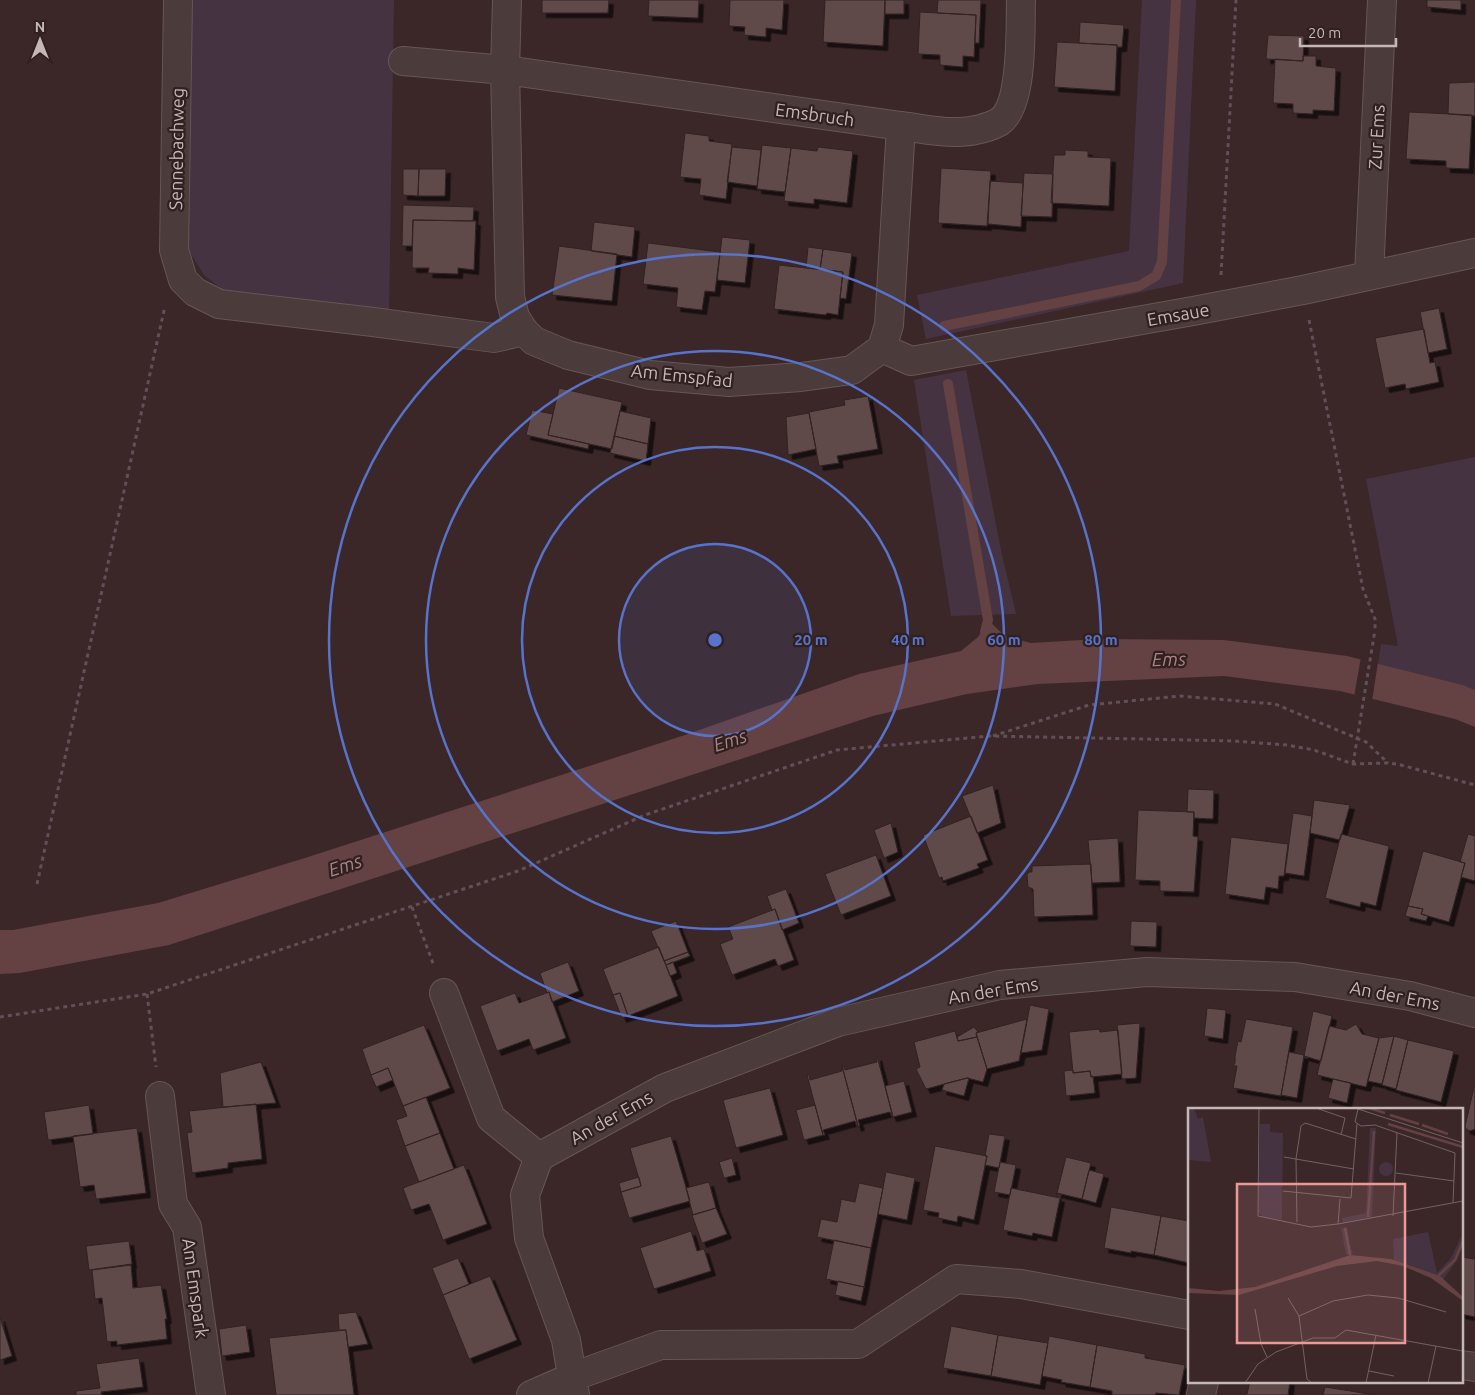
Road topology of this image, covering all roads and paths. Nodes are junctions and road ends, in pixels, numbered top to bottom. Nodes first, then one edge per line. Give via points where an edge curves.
1 (178, 0) edge
2 (507, 0) edge
3 (1021, 0) edge
4 (1236, 0) edge
5 (1382, 0) edge
6 (403, 61) dead end
7 (505, 70) junction
8 (900, 126) junction
9 (1475, 253) edge
10 (1369, 275) junction
11 (189, 286) junction
12 (1303, 290) junction
13 (1219, 306) junction
14 (524, 331) junction
15 (882, 348) junction
16 (990, 736) junction
17 (1388, 763) junction
18 (1353, 764) junction
19 (1475, 785) edge
20 (37, 884) dead end
21 (412, 907) junction
22 (444, 992) joint
23 (146, 994) junction
24 (1475, 1013) edge
25 (0, 1017) edge
26 (160, 1096) joint
27 (538, 1157) junction
28 (1188, 1315) edge
29 (1462, 1365) edge
30 (1475, 1367) edge
31 (1204, 1382) edge
32 (574, 1386) edge
33 (211, 1395) edge
34 (531, 1395) edge
35 (1202, 1395) edge

1 - 11 street, Sennebachweg via 174,250
2 - 7 street
3 - 8 street, Emsbruch via 1020,62 1016,88 1010,107 1000,121 957,133
4 - 13 path
5 - 10 street, Zur Ems
6 - 7 street, Emsbruch
7 - 8 street, Emsbruch
7 - 14 street, Am Emspfad via 510,297 515,317
8 - 15 street via 888,325
9 - 10 street, Emsaue
10 - 12 street, Emsaue
11 - 14 street via 219,304 494,338
11 - 20 path via 168,295
12 - 13 street, Emsaue
12 - 18 path, bridge via 1363,589 1375,620
13 - 15 street, Emsaue via 910,361
14 - 15 street, Am Emspfad via 534,341 568,355 650,375 728,382 852,370
16 - 17 path via 1088,705 1180,696 1275,704 1366,742
16 - 18 path via 1287,745 1314,750
16 - 21 path via 837,750 645,815 518,871
17 - 18 path
17 - 19 path
21 - 22 path
21 - 23 path
22 - 27 street via 491,1118
23 - 25 path
23 - 26 path
24 - 27 street, An der Ems via 1410,996 1295,977 1147,972 1000,984 838,1022 665,1088
26 - 33 street, Am Emspark via 172,1204 187,1227
27 - 32 street via 524,1195 529,1238 566,1340
28 - 32 street via 1021,1284 956,1279 858,1344 661,1345
29 - 30 street
31 - 35 street
32 - 34 street

